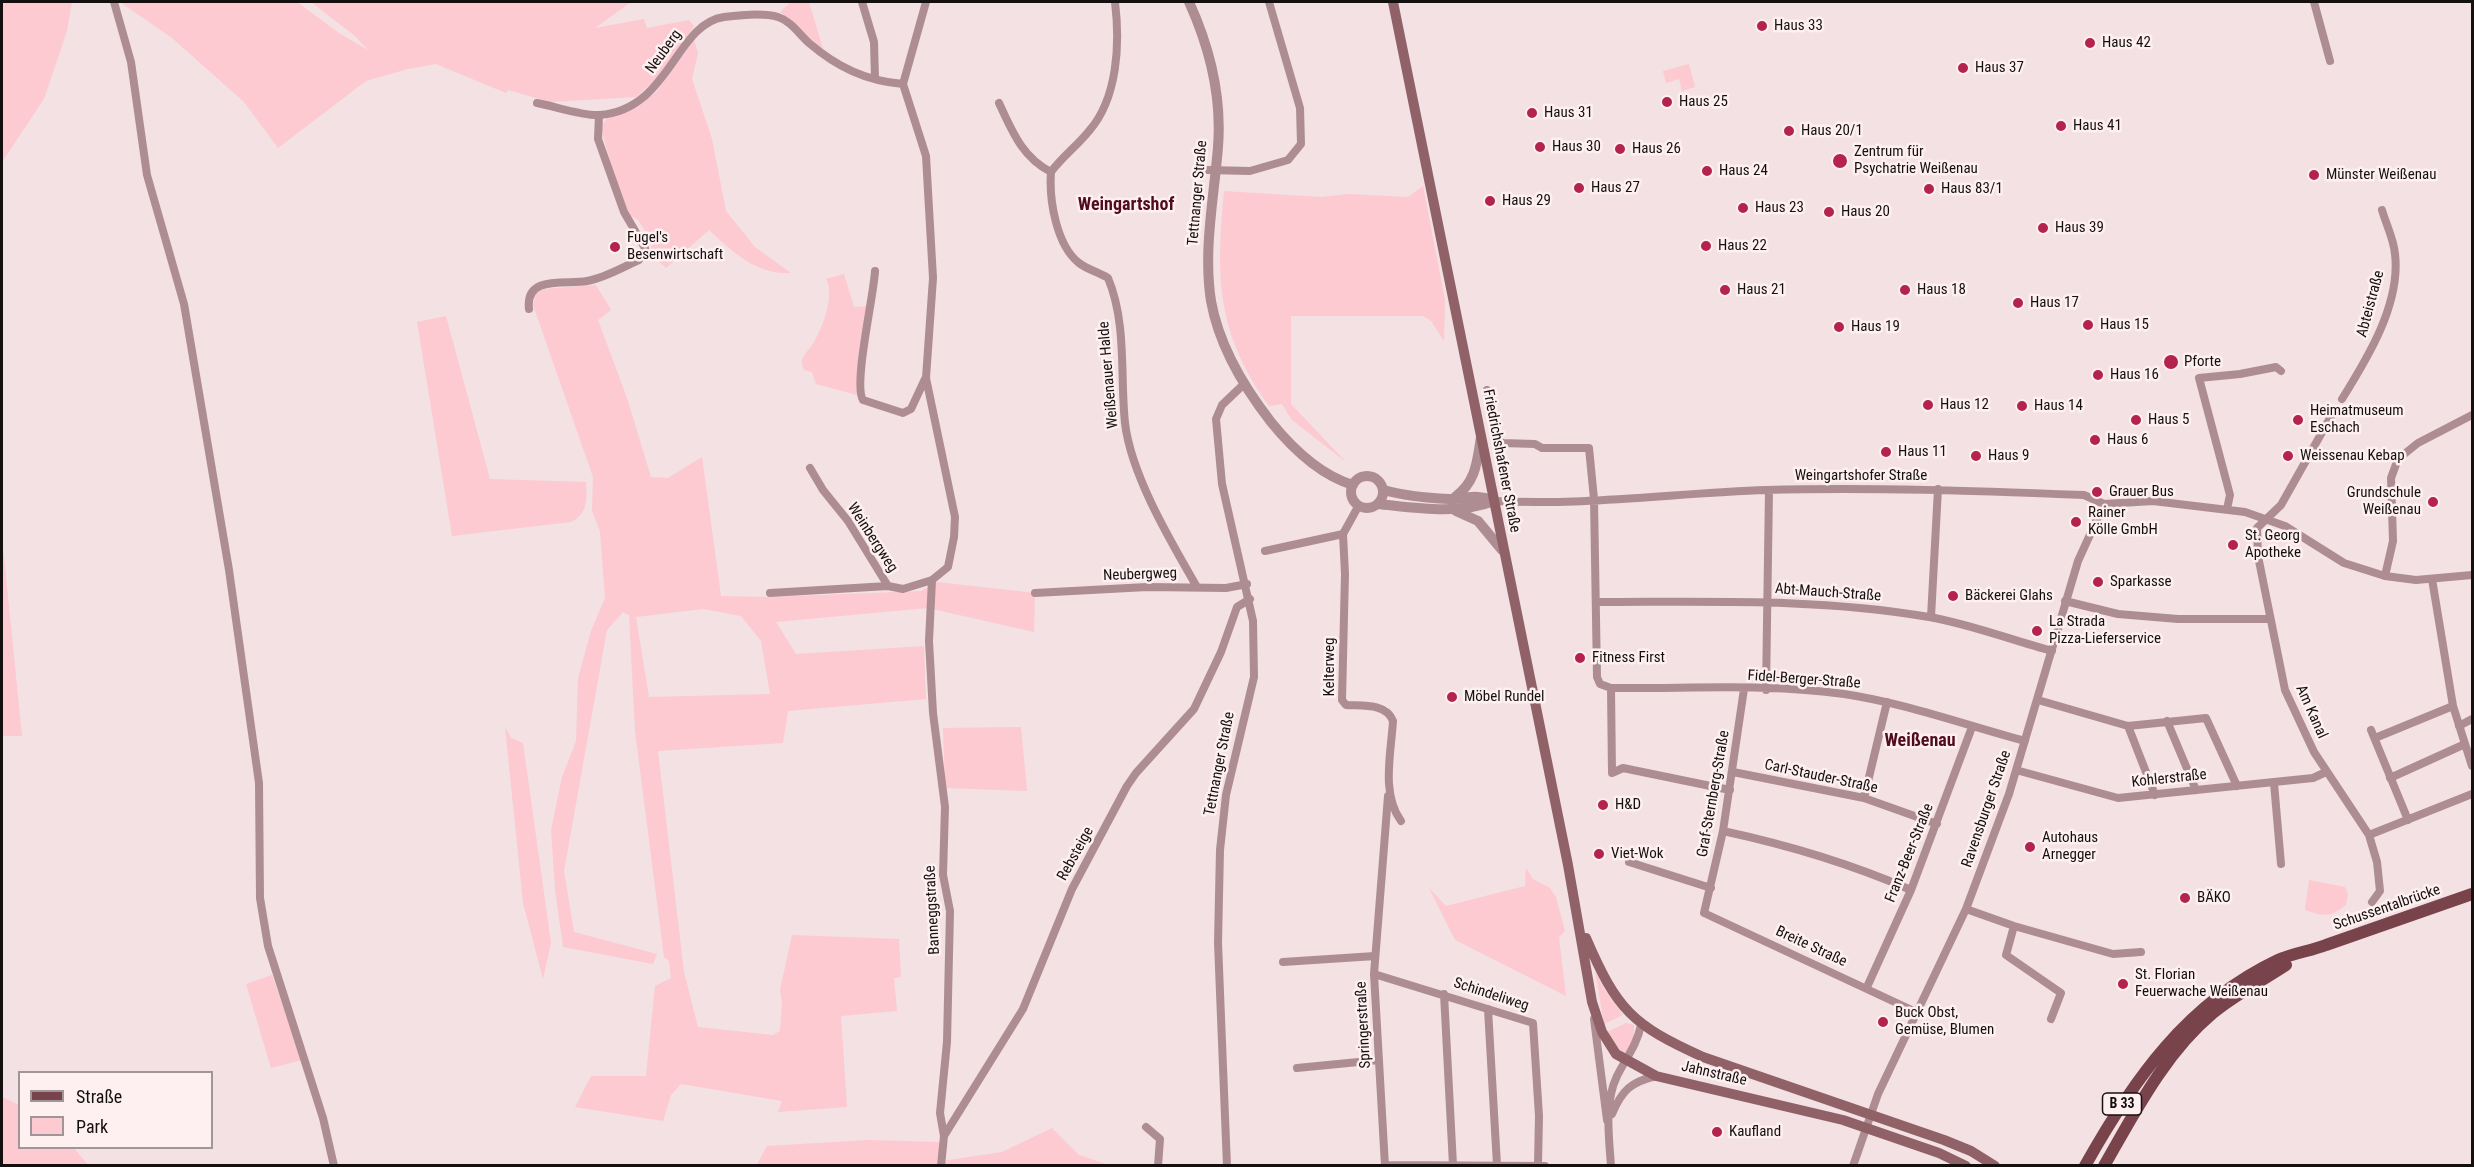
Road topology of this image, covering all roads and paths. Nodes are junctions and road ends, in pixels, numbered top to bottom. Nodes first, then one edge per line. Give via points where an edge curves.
1 (114, 2) edge
2 (862, 2) edge
3 (926, 2) edge
4 (1114, 2) edge
5 (1190, 2) edge
6 (1269, 2) edge
7 (1393, 2) edge
8 (2314, 2) edge
9 (2330, 61) dead end
10 (875, 79) junction
11 (903, 84) junction
12 (537, 103) dead end
13 (999, 103) dead end
14 (599, 115) junction
15 (1212, 170) junction
16 (1051, 172) junction
17 (2382, 210) dead end
18 (875, 271) dead end
19 (529, 309) dead end
20 (2281, 371) dead end
21 (926, 378) junction
22 (1244, 384) junction
23 (1487, 390) dead end
24 (2342, 399) dead end
25 (2334, 411) dead end
26 (2472, 415) edge
27 (1481, 436) junction
28 (810, 468) dead end
29 (1353, 484) junction
30 (1938, 489) junction
31 (1384, 490) junction
32 (1769, 490) junction
33 (1594, 499) junction
34 (1494, 501) junction
35 (1378, 504) junction
36 (1451, 504) junction
37 (2104, 504) junction
38 (1359, 506) junction
39 (2227, 509) junction
40 (2267, 520) junction
41 (1343, 534) junction
42 (1502, 550) junction
43 (1265, 551) dead end
44 (2472, 575) edge
45 (2385, 576) junction
46 (2432, 579) junction
47 (932, 580) junction
48 (1247, 584) junction
49 (888, 586) junction
50 (1197, 587) junction
51 (770, 593) dead end
52 (1035, 593) dead end
53 (1250, 599) junction
54 (2064, 601) junction
55 (1597, 602) junction
56 (1768, 602) junction
57 (1931, 617) junction
58 (2270, 619) junction
59 (2052, 651) junction
60 (1611, 688) junction
61 (1743, 689) junction
62 (1766, 690) junction
63 (2038, 700) junction
64 (1887, 702) junction
65 (2453, 706) junction
66 (2472, 719) edge
67 (2167, 721) junction
68 (2128, 726) junction
69 (2459, 726) junction
70 (1972, 727) junction
71 (2025, 741) junction
72 (2465, 744) junction
73 (2472, 764) edge
74 (2016, 770) junction
75 (2326, 771) junction
76 (1733, 772) junction
77 (2390, 778) junction
78 (2274, 783) junction
79 (2237, 786) junction
80 (1730, 790) junction
81 (2196, 790) junction
82 (2472, 794) edge
83 (2155, 795) junction
84 (1388, 796) junction
85 (1864, 798) junction
86 (2408, 820) junction
87 (1401, 821) dead end
88 (1937, 824) junction
89 (1723, 831) junction
90 (2369, 835) junction
91 (1629, 862) dead end
92 (2281, 864) dead end
93 (1383, 884) joint
94 (1711, 888) junction
95 (1911, 890) junction
96 (2472, 894) edge
97 (1707, 902) joint
98 (2372, 902) dead end
99 (1966, 909) junction
100 (1580, 925) junction
101 (2014, 926) junction
102 (2141, 952) dead end
103 (2308, 952) junction
104 (1374, 956) junction
105 (1283, 962) dead end
106 (1374, 974) junction
107 (1867, 987) junction
108 (1443, 994) junction
109 (1592, 1002) junction
110 (1488, 1009) junction
111 (1916, 1012) junction
112 (2051, 1019) dead end
113 (1641, 1025) junction
114 (1379, 1060) junction
115 (1626, 1062) junction
116 (1297, 1068) dead end
117 (1656, 1076) junction
118 (1870, 1113) junction
119 (1608, 1124) junction
120 (1146, 1127) dead end
121 (1864, 1127) junction
122 (944, 1136) junction
123 (1385, 1165) edge
124 (1453, 1165) edge
125 (1470, 1165) edge
126 (1497, 1165) edge
127 (1542, 1165) edge
128 (2085, 1165) edge
129 (334, 1166) edge
130 (941, 1166) edge
131 (1158, 1166) edge
132 (1227, 1166) edge
133 (1611, 1166) edge
134 (1852, 1166) edge
135 (1966, 1166) edge
136 (1995, 1166) edge
137 (2104, 1166) edge

1 - 129 street via 131,62 147,175 184,303 229,570 257,764 260,898 268,946 323,1118
2 - 10 street via 874,42
3 - 11 street
4 - 16 street via 1117,41 1106,106 1089,132
5 - 15 street, Tettnanger Straße via 1215,81 1218,119
6 - 15 street via 1300,108 1301,144 1288,160 1250,171
7 - 27 main road, Friedrichshafener Straße
8 - 9 street
10 - 11 street, Neuberg
10 - 14 street, Neuberg via 832,61 778,16 723,17 696,30 644,98
11 - 21 street via 926,156 933,278
12 - 14 street
13 - 16 street via 1028,157
14 - 19 street via 598,139 624,212 645,248 639,260 586,282 547,282 530,298
15 - 22 street, Tettnanger Straße via 1208,254 1211,302 1219,333
16 - 50 street, Weißenauer Halde via 1052,204 1068,250 1079,263 1108,278 1112,287 1129,441 1161,523
17 - 24 street, Abteistraße via 2395,253 2395,279 2373,349
18 - 21 street via 860,396 903,413 911,409
20 - 39 street via 2276,367 2199,378 2230,495
21 - 47 street via 955,517 948,567
22 - 29 street, Tettnanger Straße via 1277,429 1305,457 1327,473
22 - 48 street, Tettnanger Straße via 1222,405 1216,419 1222,484
23 - 33 street via 1502,443 1589,448
25 - 40 street via 2281,505
26 - 45 street via 2418,443 2398,459 2391,478 2393,541
27 - 34 main road, Friedrichshafener Straße
27 - 36 street via 1473,478
28 - 49 street, Weinbergweg
29 - 31 street via 1361,477 1372,476
29 - 38 street via 1351,494
30 - 32 street, Weingartshofer Straße
30 - 37 street, Weingartshofer Straße via 2084,495
30 - 57 street
31 - 35 street
31 - 36 street
32 - 33 street, Weingartshofer Straße
32 - 56 street
33 - 34 street, Weingartshofer Straße
33 - 55 street
34 - 36 street via 1477,508
34 - 42 main road, Friedrichshafener Straße
35 - 36 street
35 - 38 street
36 - 42 street via 1478,521
37 - 39 street, Weingartshofer Straße via 2153,501
37 - 54 street, Ravensburger Straße
38 - 41 street
39 - 40 street, Weingartshofer Straße
40 - 45 street, Weingartshofer Straße via 2299,534 2344,563
40 - 58 street, Am Kanal via 2257,528
41 - 43 street
41 - 84 street, Kelterweg via 1342,700 1346,705 1382,708 1390,713 1393,721
42 - 100 main road, Friedrichshafener Straße
44 - 46 street, Weingartshofer Straße
45 - 46 street, Weingartshofer Straße
46 - 65 street
47 - 49 street, Weinbergweg via 903,589
47 - 122 street, Banneggstraße via 931,672 945,807 943,875 950,911 947,1042 940,1113
48 - 50 street, Neubergweg
48 - 53 street, Tettnanger Straße
49 - 51 street
50 - 52 street, Neubergweg
53 - 122 street, Rebsteige via 1237,607 1194,709 1127,786 1072,889 1023,1009
53 - 132 street, Tettnanger Straße via 1254,677 1226,795 1220,850 1218,943
54 - 58 street via 2118,614 2178,620
54 - 59 street, Ravensburger Straße
55 - 56 street, Abt-Mauch-Straße
55 - 60 street via 1597,677 1600,684
56 - 57 street, Abt-Mauch-Straße via 1850,606
56 - 62 street
57 - 59 street, Abt-Mauch-Straße
58 - 75 street, Am Kanal via 2285,690 2301,729
59 - 63 street, Ravensburger Straße
60 - 61 street, Fidel-Berger-Straße
60 - 80 street via 1612,773 1623,768
61 - 62 street, Fidel-Berger-Straße
61 - 76 street, Graf-Sternberg-Straße
62 - 64 street, Fidel-Berger-Straße via 1842,694
63 - 68 street
63 - 71 street, Ravensburger Straße
64 - 70 street, Fidel-Berger-Straße
64 - 85 street
65 - 69 street
65 - 77 street via 2373,734
66 - 69 street
67 - 68 street
67 - 79 street via 2206,718
67 - 81 street
68 - 83 street
69 - 72 street
70 - 71 street, Fidel-Berger-Straße
70 - 88 street, Franz-Beer-Straße
71 - 74 street, Ravensburger Straße
72 - 73 street
72 - 77 street
74 - 83 street, Kohlerstraße via 2118,798
74 - 99 street, Ravensburger Straße
75 - 78 street, Kohlerstraße via 2313,778
75 - 90 street, Am Kanal
76 - 80 street, Graf-Sternberg-Straße
76 - 85 street, Carl-Stauder-Straße
77 - 86 street
78 - 79 street, Kohlerstraße
78 - 92 street
79 - 81 street, Kohlerstraße
80 - 89 street, Graf-Sternberg-Straße
81 - 83 street, Kohlerstraße
82 - 86 street
84 - 87 street
84 - 93 street, Kelterweg
85 - 88 street, Carl-Stauder-Straße
86 - 90 street
88 - 95 street, Franz-Beer-Straße
89 - 94 street, Graf-Sternberg-Straße
89 - 95 street via 1855,866
90 - 98 street, Am Kanal via 2380,891
91 - 94 street
93 - 104 street, Springerstraße
94 - 97 street, Graf-Sternberg-Straße
95 - 107 street, Franz-Beer-Straße
96 - 103 main road, Schussentalbrücke / B 33
97 - 107 street, Breite Straße via 1704,913
99 - 101 street
99 - 111 street, Ravensburger Straße
100 - 109 main road, Friedrichshafener Straße
100 - 113 main road, Friedrichshafener Straße via 1618,1001
101 - 102 street via 2113,954
101 - 112 street via 2006,955 2061,993
103 - 128 main road, B 33 via 2280,959 2243,980 2183,1025 2131,1089
103 - 137 main road, B 33 via 2235,996 2192,1034 2144,1098
104 - 105 street
104 - 106 street, Springerstraße
106 - 108 street, Schindeliweg
106 - 114 street, Springerstraße
107 - 111 street, Breite Straße
108 - 110 street, Schindeliweg
108 - 124 street
109 - 115 main road, Jahnstraße via 1610,1047
109 - 119 street
110 - 126 street
110 - 127 street, Schindeliweg via 1533,1023
111 - 118 street, Ravensburger Straße
113 - 115 street via 1638,1041
113 - 118 main road, Jahnstraße via 1703,1057
114 - 116 street
114 - 123 street, Springerstraße
115 - 117 main road, Jahnstraße
115 - 119 street via 1617,1077
117 - 119 street via 1626,1088
117 - 121 main road, Jahnstraße
118 - 121 street
118 - 136 main road, Jahnstraße via 1965,1148
119 - 133 street
120 - 131 street via 1160,1139
121 - 134 street
121 - 135 main road, Jahnstraße
122 - 130 street, Banneggstraße
123 - 124 street
124 - 125 street
125 - 126 street
126 - 127 street

